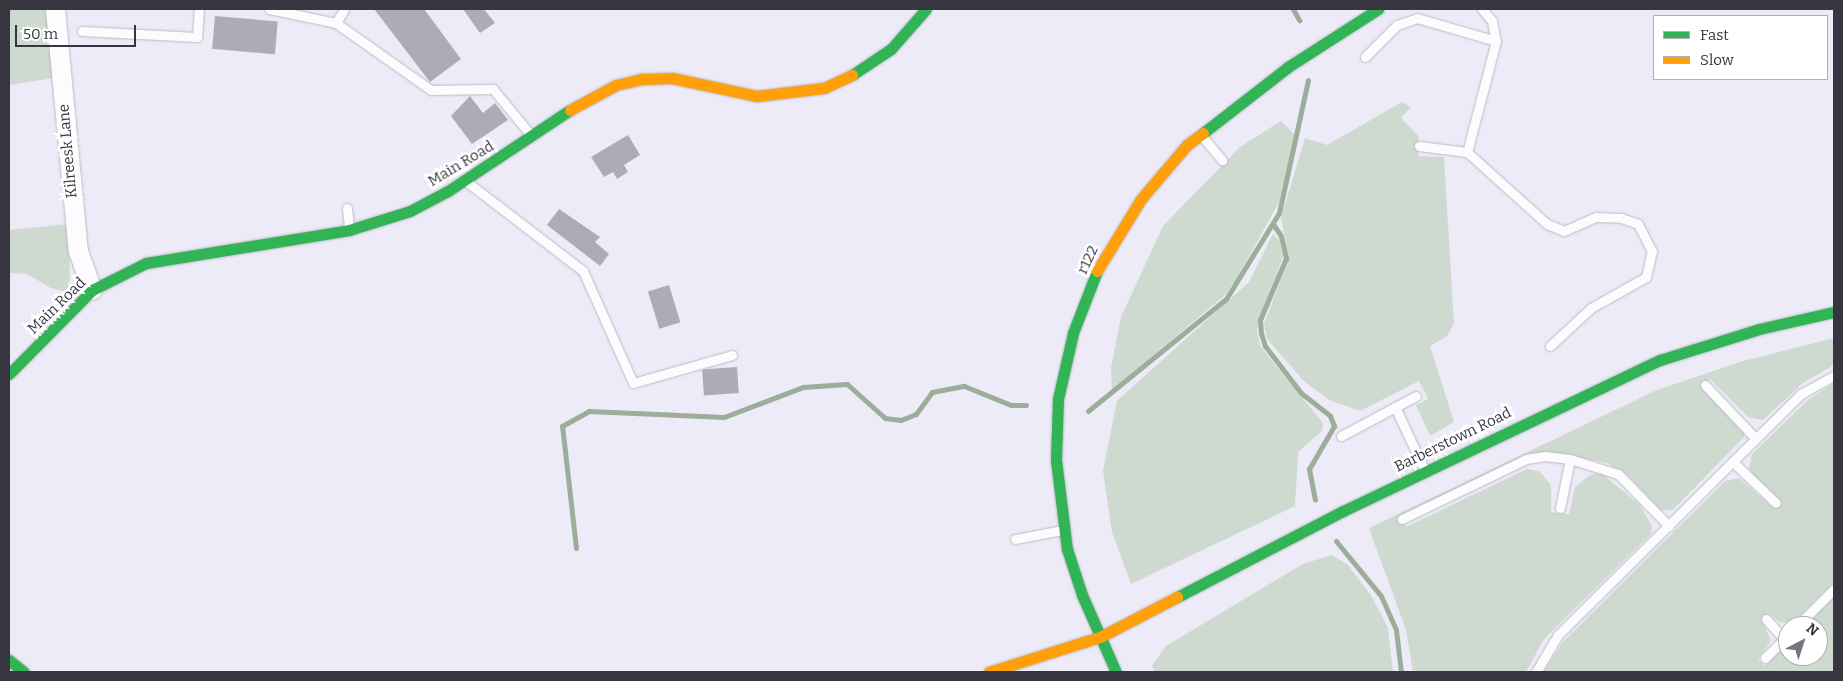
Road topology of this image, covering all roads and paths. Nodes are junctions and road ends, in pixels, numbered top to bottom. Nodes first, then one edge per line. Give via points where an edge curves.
1 (55, 9) edge
2 (199, 9) edge
3 (269, 9) edge
4 (344, 9) edge
5 (926, 9) edge
6 (1378, 9) edge
7 (1482, 9) edge
8 (336, 23) junction
9 (82, 31) dead end
10 (1496, 41) junction
11 (1365, 57) dead end
12 (1200, 134) junction
13 (532, 137) junction
14 (1419, 146) dead end
15 (1467, 152) junction
16 (1222, 160) dead end
17 (465, 180) junction
18 (347, 208) dead end
19 (349, 230) junction
20 (92, 290) junction
21 (1834, 312) edge
22 (1550, 346) dead end
23 (732, 355) dead end
24 (9, 374) edge
25 (1834, 376) edge
26 (1705, 385) dead end
27 (1416, 396) dead end
28 (1395, 407) junction
29 (1341, 436) dead end
30 (1756, 439) junction
31 (1570, 459) junction
32 (1733, 462) junction
33 (1425, 471) junction
34 (1776, 503) dead end
35 (1560, 508) dead end
36 (1402, 519) dead end
37 (1669, 526) junction
38 (1064, 530) junction
39 (1015, 539) dead end
40 (1834, 589) edge
41 (1808, 616) edge
42 (1766, 619) dead end
43 (1778, 630) edge
44 (1100, 636) junction
45 (1778, 645) edge
46 (1765, 658) dead end
47 (9, 660) edge
48 (24, 672) edge
49 (989, 672) edge
50 (1116, 672) edge
51 (1536, 672) edge

1 - 20 street, Kilreesk Lane via 78,251
2 - 9 lane via 198,37
3 - 8 lane
4 - 8 lane
5 - 13 main road, Main Road via 891,49 869,67 824,88 757,96 672,78 643,79 589,98
6 - 12 main road, r122 via 1288,67
7 - 10 lane via 1492,21
8 - 13 lane via 431,90 493,89
10 - 11 lane via 1417,18 1397,25
10 - 15 lane
12 - 16 lane
12 - 38 main road, r122 via 1141,199 1114,241 1073,333 1058,399 1056,460
13 - 17 main road, Main Road
14 - 15 lane
15 - 22 lane via 1547,224 1564,231 1596,217 1621,218 1638,224 1652,251 1646,277 1591,308
17 - 19 main road, Main Road via 410,211
17 - 23 lane via 582,270 633,383
18 - 19 lane
19 - 20 main road, Main Road via 146,263
20 - 24 main road, Main Road
21 - 33 main road, Barberstown Road via 1759,329 1660,360
25 - 30 lane via 1802,394
26 - 30 lane
27 - 28 lane
28 - 29 lane
28 - 33 lane
30 - 32 lane
31 - 35 lane
31 - 36 lane via 1526,459
31 - 37 lane via 1618,474
32 - 34 lane
32 - 37 lane
33 - 44 main road, Barberstown Road
37 - 51 lane via 1558,635
38 - 39 lane
38 - 44 main road, r122 via 1082,595
40 - 41 lane
42 - 43 lane
44 - 49 main road, Barberstown Road
44 - 50 main road, r122
45 - 46 lane
47 - 48 main road

